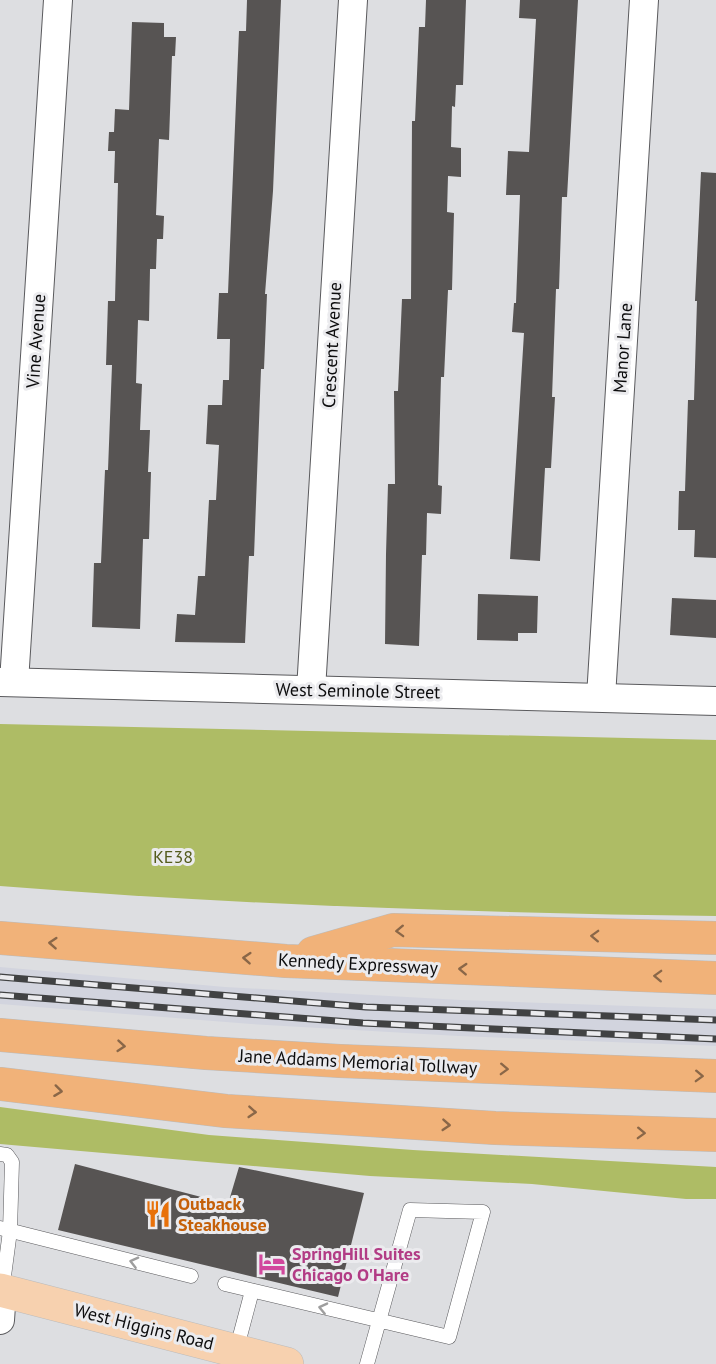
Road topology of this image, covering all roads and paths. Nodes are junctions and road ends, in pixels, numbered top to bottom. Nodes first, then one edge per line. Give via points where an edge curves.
1 (58, 0) edge
2 (352, 0) edge
3 (645, 0) edge
4 (7, 682) edge
5 (311, 690) junction
6 (601, 697) junction
7 (716, 701) edge
8 (0, 938) edge
9 (716, 938) edge
10 (286, 961) junction
11 (716, 978) edge
12 (0, 1035) edge
13 (716, 1076) edge
14 (0, 1084) edge
15 (716, 1135) edge
16 (0, 1154) edge
17 (5, 1229) edge
18 (190, 1276) dead end
19 (225, 1284) dead end
20 (252, 1291) junction
21 (1, 1301) edge
22 (380, 1322) junction
23 (236, 1351) junction
24 (287, 1364) edge
25 (367, 1364) edge

1 - 4 street, Vine Avenue
2 - 5 street, Crescent Avenue
3 - 6 street, Manor Lane
4 - 5 street, West Seminole Street
5 - 6 street, West Seminole Street
6 - 7 street, West Seminole Street
10 -> 8 highway, Kennedy Expressway
9 -> 10 highway via 393,930
11 -> 10 highway, Kennedy Expressway
12 -> 13 highway, Jane Addams Memorial Tollway via 329,1061
14 -> 15 highway via 226,1111 495,1128
16 - 17 lane via 7,1155 12,1162
18 -> 17 lane
17 - 21 lane
19 - 20 lane
22 -> 20 lane
20 - 23 lane
21 - 23 main road, West Higgins Road
22 - 22 lane via 449,1337 483,1212 410,1210
22 - 25 lane
23 - 24 main road, West Higgins Road

